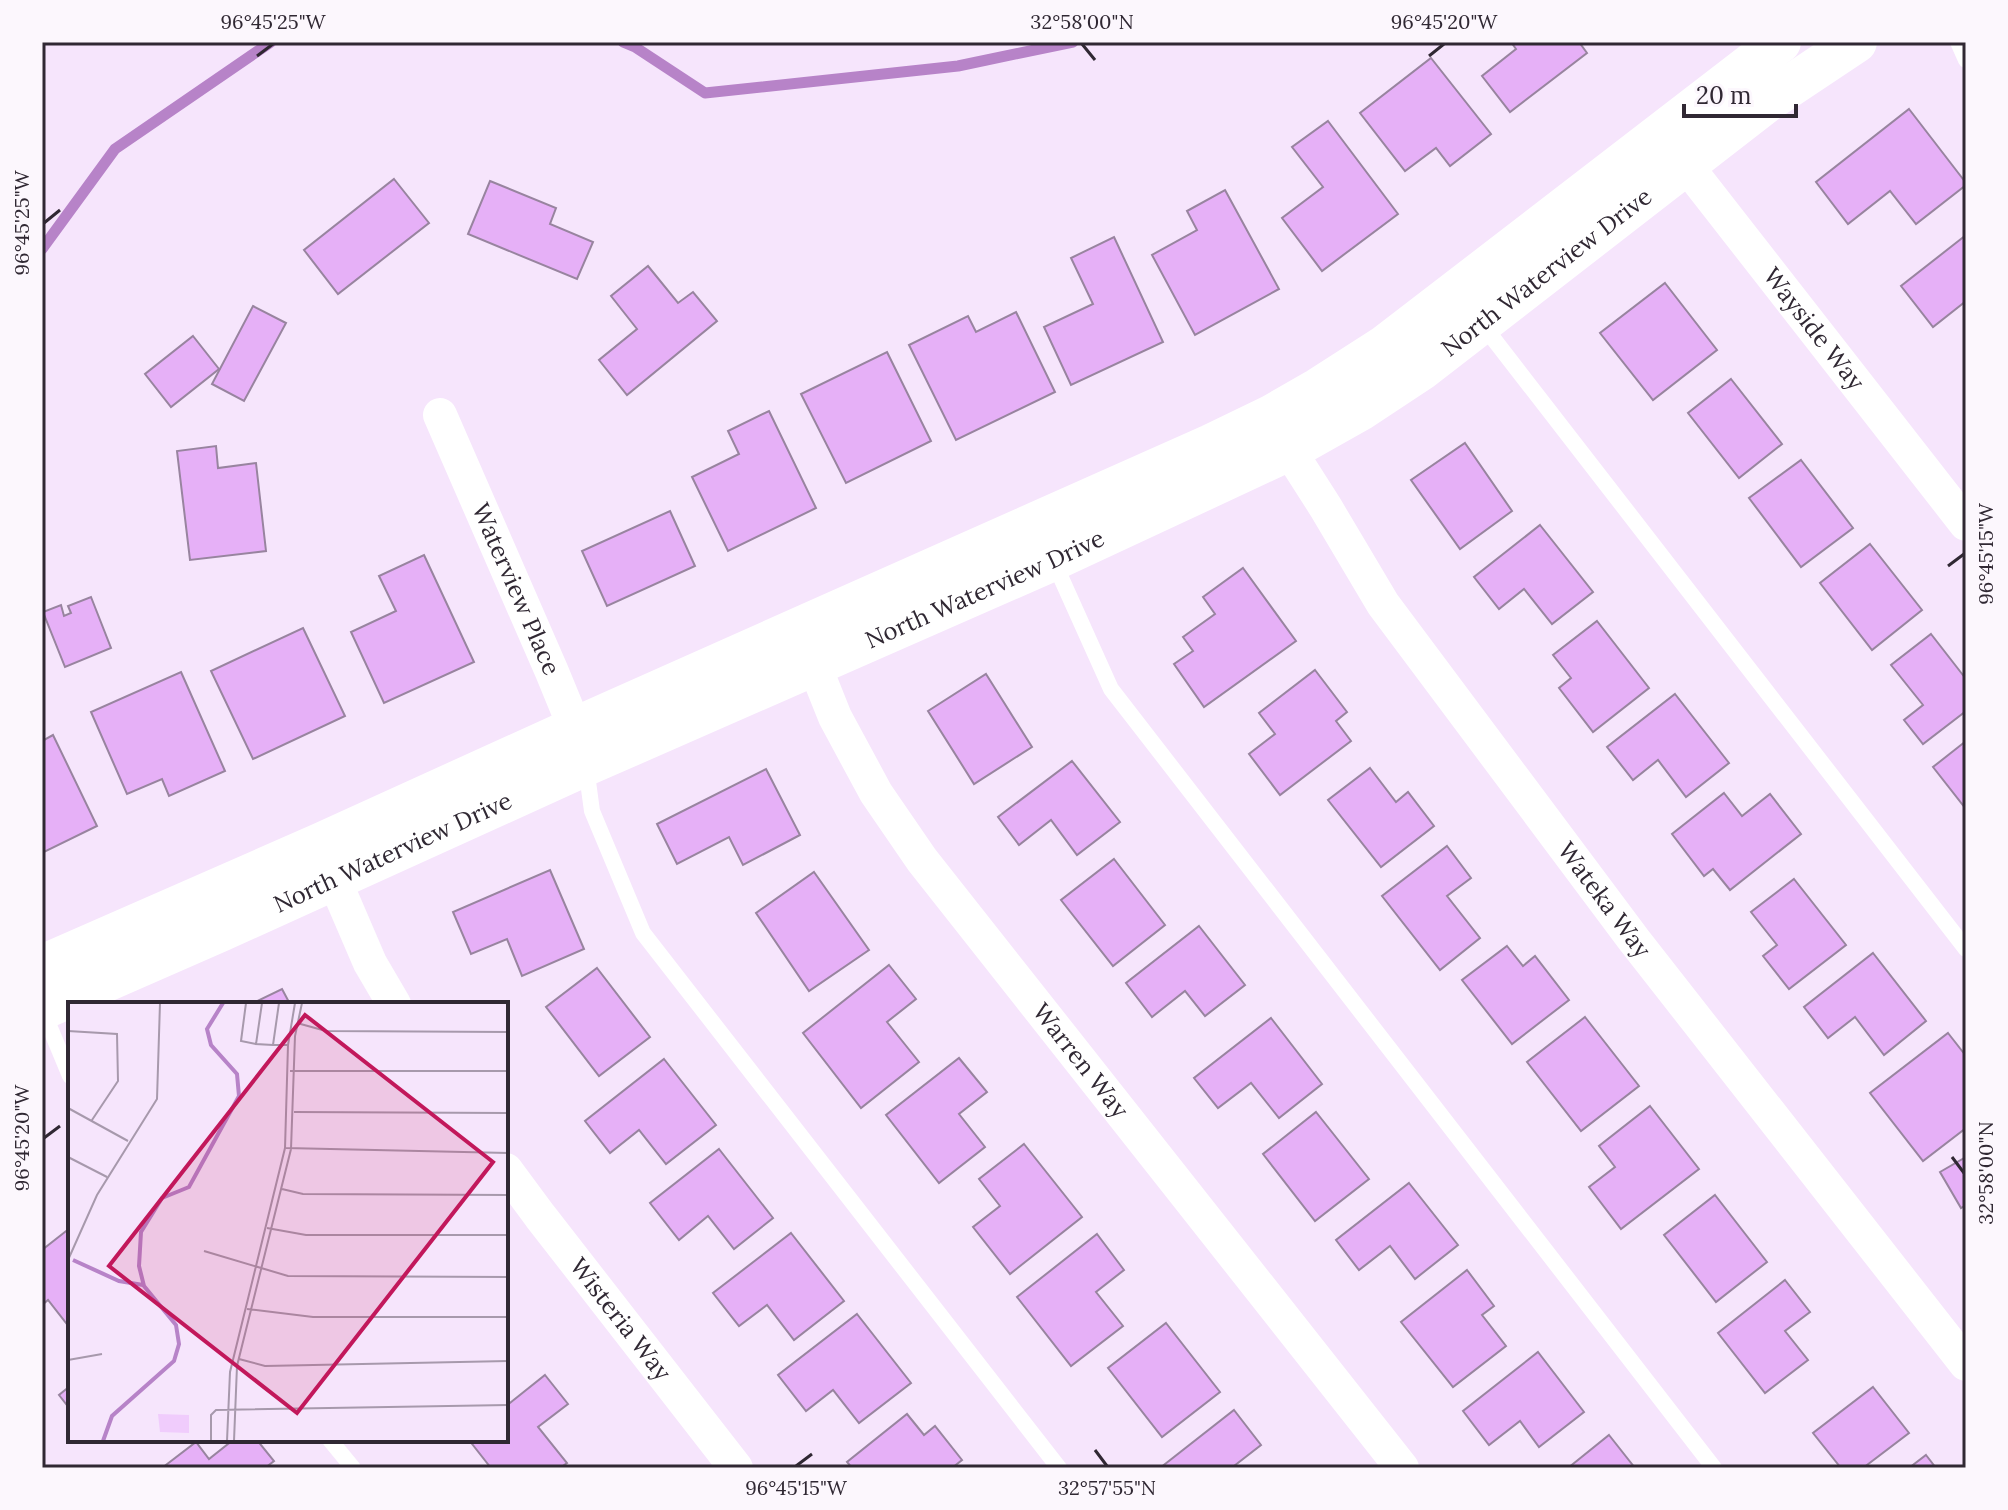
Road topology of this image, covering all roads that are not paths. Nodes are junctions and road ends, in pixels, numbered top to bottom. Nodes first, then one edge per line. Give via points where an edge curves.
1 (1780, 42) edge
2 (1856, 42) edge
3 (1958, 42) edge
4 (1966, 60) edge
5 (1673, 149) junction
6 (1482, 324) junction
7 (440, 415) dead end
8 (1280, 433) junction
9 (1966, 524) edge
10 (1053, 560) junction
11 (808, 647) junction
12 (581, 746) junction
13 (327, 862) junction
14 (1966, 949) edge
15 (42, 966) edge
16 (393, 1002) edge
17 (42, 1009) edge
18 (68, 1071) edge
19 (508, 1173) edge
20 (1966, 1364) edge
21 (332, 1442) edge
22 (353, 1468) edge
23 (736, 1468) edge
24 (1059, 1468) edge
25 (1402, 1468) edge
26 (1714, 1468) edge

1 - 5 street, North Waterview Drive
2 - 5 street, North Waterview Drive via 1769,100
3 - 4 lane
5 - 6 street, North Waterview Drive
5 - 8 street, North Waterview Drive via 1318,389
5 - 9 street, Wayside Way
6 - 8 street, North Waterview Drive via 1360,410
6 - 14 lane
7 - 12 street, Waterview Place
8 - 10 street, North Waterview Drive
8 - 11 street, North Waterview Drive via 1197,451
8 - 20 street, Wateka Way via 1383,604 1634,940
10 - 11 street, North Waterview Drive
10 - 26 lane via 1111,689
11 - 12 street, North Waterview Drive
11 - 25 street, Warren Way via 835,717 876,793 922,860
12 - 13 street, North Waterview Drive
12 - 24 lane via 592,811 643,933
13 - 15 street, North Waterview Drive
13 - 16 street via 370,963
13 - 17 street, North Waterview Drive via 193,944
17 - 18 lane
19 - 23 street, Wisteria Way
21 - 22 lane

